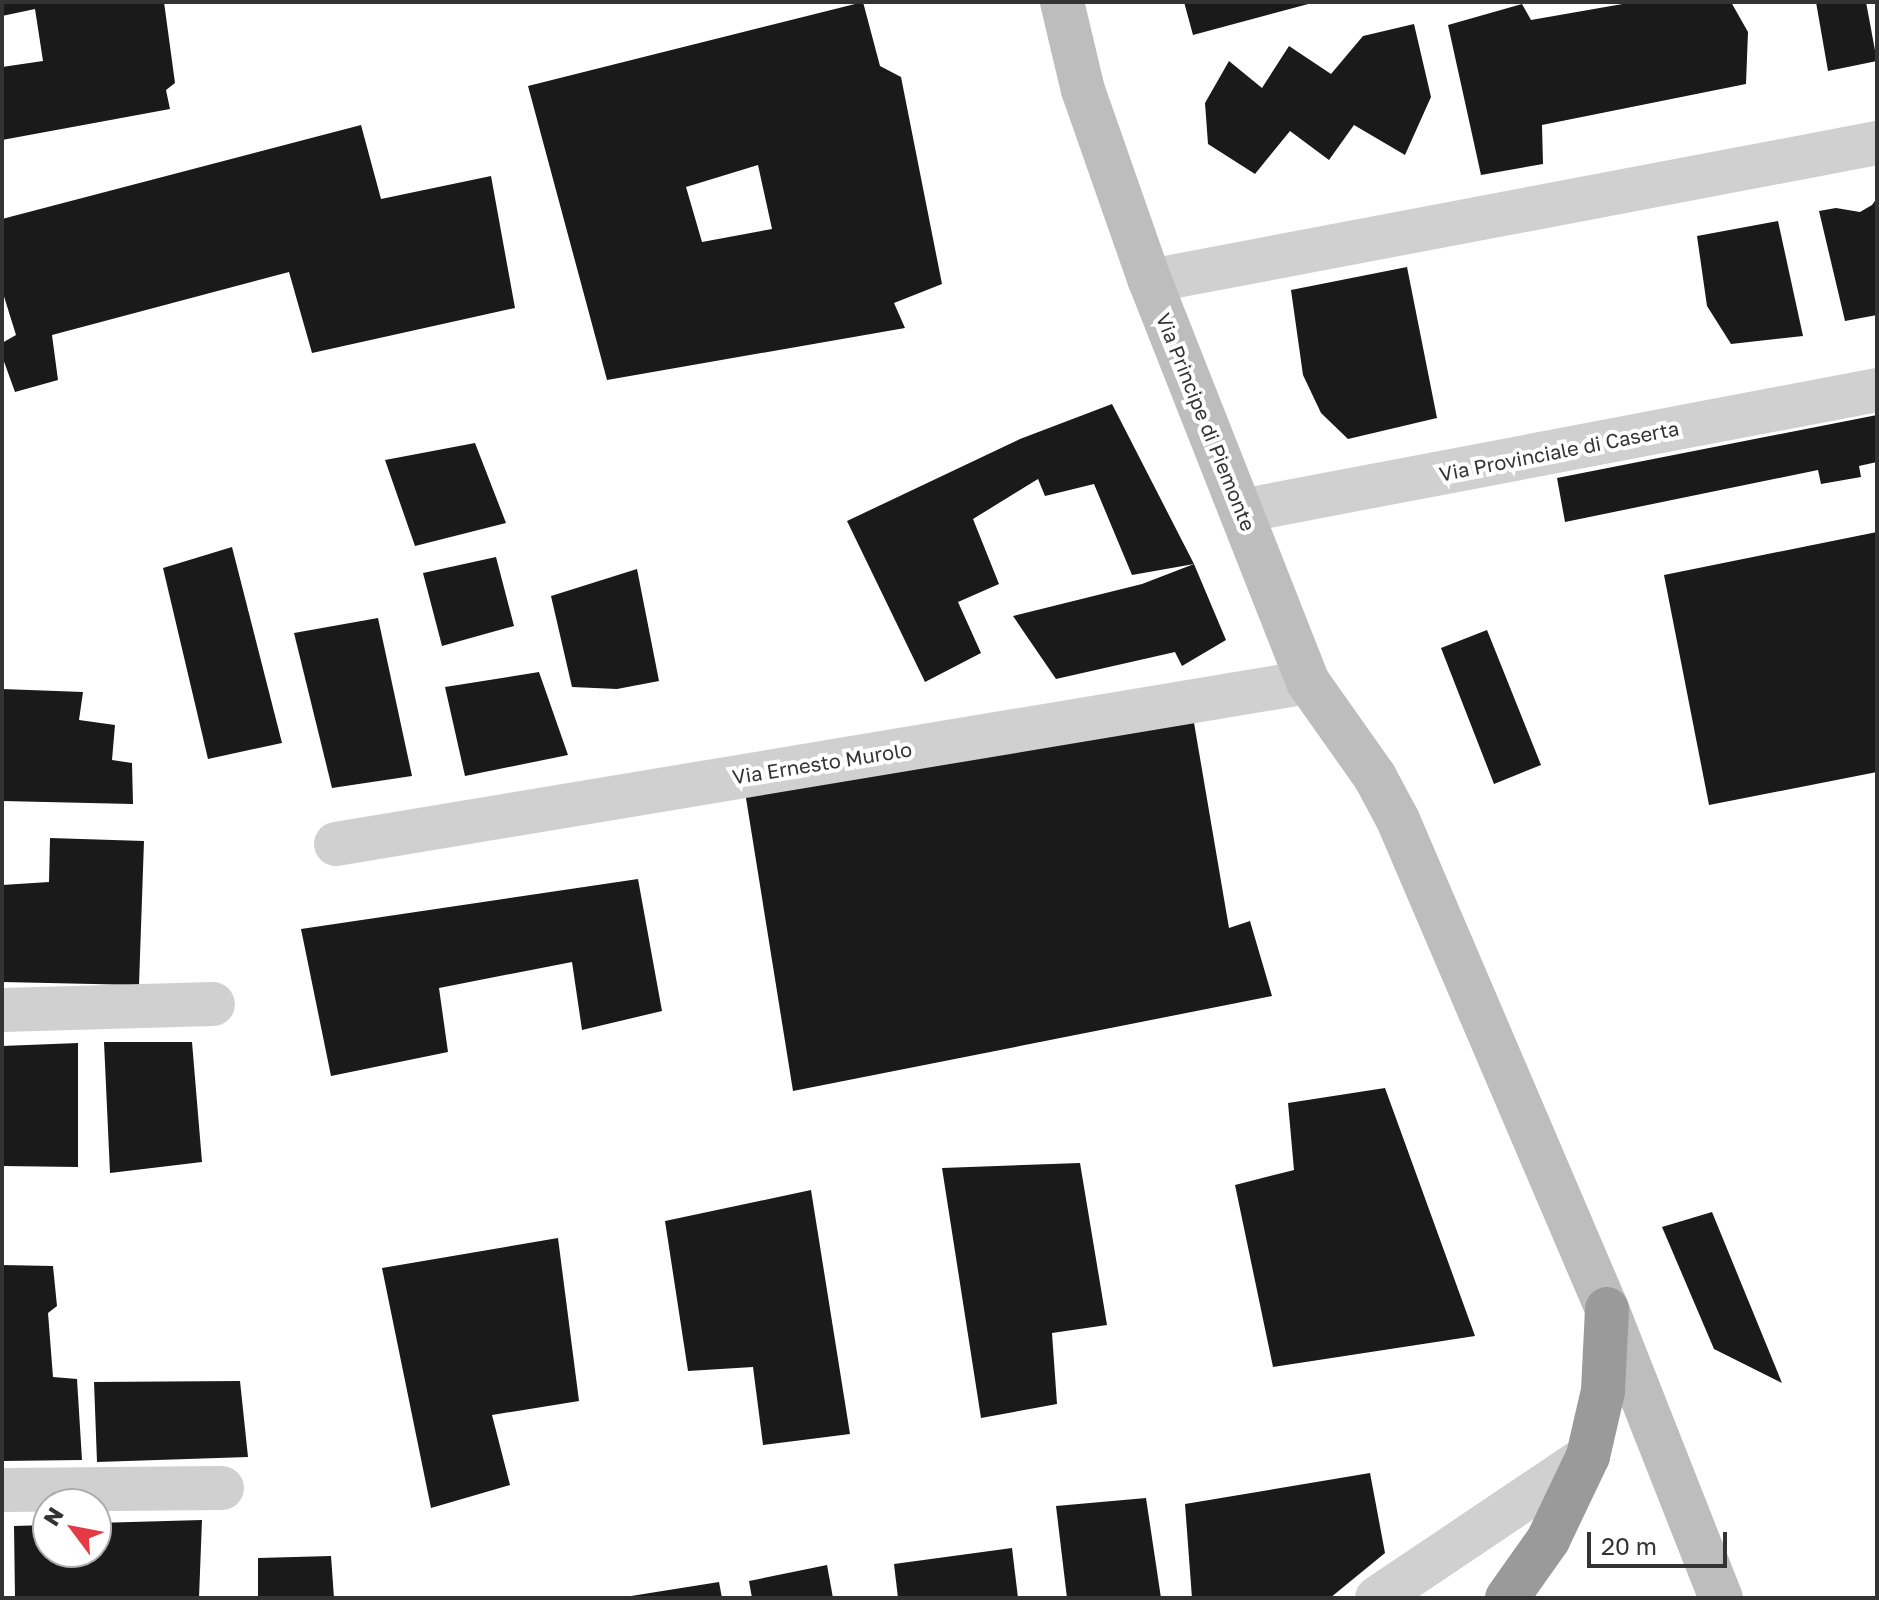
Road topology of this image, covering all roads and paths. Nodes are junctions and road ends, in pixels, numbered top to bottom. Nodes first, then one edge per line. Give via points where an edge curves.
1 (1062, 2) edge
2 (1877, 143) edge
3 (1150, 281) junction
4 (1877, 390) edge
5 (1241, 511) junction
6 (1308, 682) junction
7 (336, 844) dead end
8 (213, 1004) dead end
9 (2, 1010) edge
10 (1607, 1309) junction
11 (1588, 1456) junction
12 (222, 1488) dead end
13 (2, 1490) edge
14 (1377, 1598) edge
15 (1507, 1598) edge
16 (1721, 1598) edge

1 - 3 main road, Via Principe di Piemonte via 1083,90
2 - 3 street
3 - 5 main road, Via Principe di Piemonte
4 - 5 street, Via Provinciale di Caserta
5 - 6 main road, Via Principe di Piemonte
6 - 7 street, Via Ernesto Murolo
6 - 10 main road, Via Principe di Piemonte via 1375,777 1398,820
8 - 9 street
10 - 11 highway via 1603,1391
10 - 16 main road, Via Principe di Piemonte
11 - 14 street
11 - 15 highway via 1548,1540
12 - 13 street

